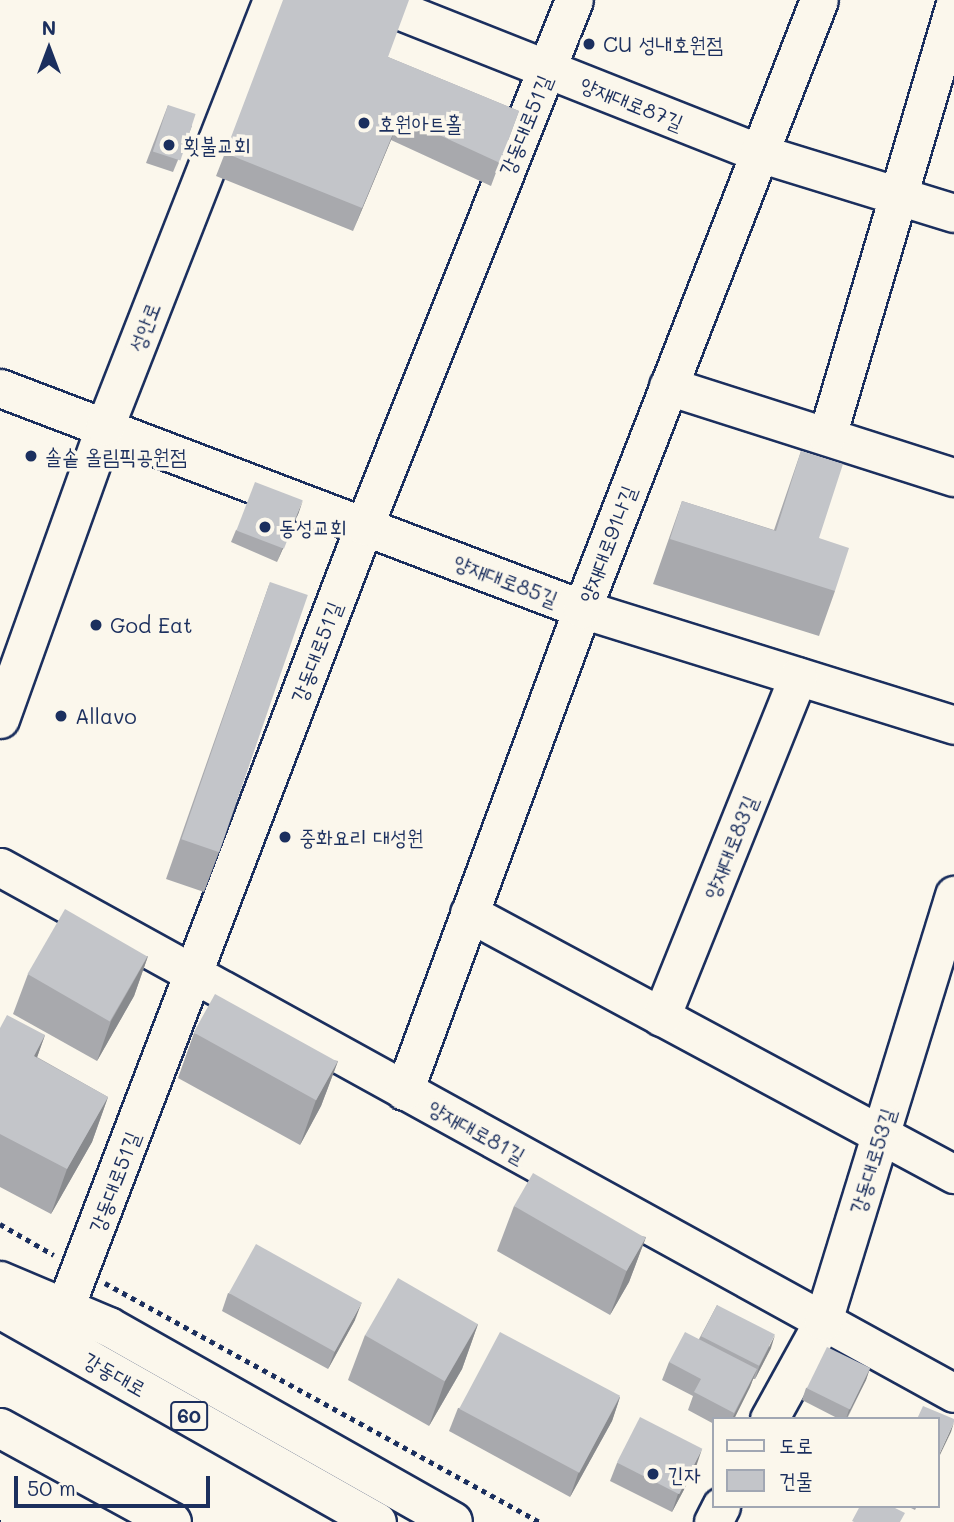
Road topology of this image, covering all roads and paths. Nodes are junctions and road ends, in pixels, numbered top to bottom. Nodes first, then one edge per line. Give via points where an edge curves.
1 (272, 0) edge
2 (373, 0) edge
3 (574, 0) edge
4 (819, 0) edge
5 (954, 7) edge
6 (547, 69) junction
7 (759, 153) junction
8 (895, 195) junction
9 (954, 213) edge
10 (668, 386) junction
11 (0, 388) edge
12 (105, 426) junction
13 (827, 436) junction
14 (954, 477) edge
15 (364, 526) junction
16 (582, 609) junction
17 (12, 650) edge
18 (798, 677) junction
19 (0, 719) edge
20 (954, 725) edge
21 (0, 867) edge
22 (954, 895) edge
23 (470, 913) junction
24 (194, 975) junction
25 (661, 1017) junction
26 (404, 1091) junction
27 (880, 1135) junction
28 (954, 1174) edge
29 (0, 1224) edge
30 (80, 1270) junction
31 (0, 1281) edge
32 (65, 1307) junction
33 (0, 1309) edge
34 (823, 1321) junction
35 (954, 1393) edge
36 (770, 1417) edge
37 (0, 1429) edge
38 (172, 1522) edge
39 (377, 1522) edge
40 (453, 1522) edge
41 (540, 1522) edge

1 - 12 street, 성안로
2 - 6 street, 양재대로87길
3 - 6 street, 강동대로51길
4 - 7 street, 양재대로91나길
5 - 8 street
6 - 7 street, 양재대로87길
6 - 15 street, 강동대로51길
7 - 8 street, 양재대로87길
7 - 10 street, 양재대로91나길
8 - 9 street, 양재대로87길
8 - 13 street
10 - 13 street
10 - 16 street, 양재대로91나길
11 - 12 street, 양재대로85길
12 - 15 street, 양재대로85길
12 - 17 street, 성안로
13 - 14 street
15 - 16 street, 양재대로85길
15 - 24 street, 강동대로51길
16 - 18 street, 양재대로85길
16 - 23 street, 양재대로91나길
17 - 19 street, 성안로
18 - 20 street, 양재대로85길
18 - 25 street, 양재대로83길
21 - 24 street, 양재대로81길
22 - 27 street, 강동대로53길
23 - 25 street
23 - 26 street, 양재대로91나길
24 - 26 street, 양재대로81길
24 - 30 street, 강동대로51길
25 - 27 street
26 - 34 street, 양재대로81길
27 - 28 street
27 - 34 street, 강동대로53길
29 - 30 path
30 - 32 street, 강동대로51길
30 - 41 path
31 - 32 main road
32 - 40 main road via 109,1326
33 - 39 main road, 강동대로 / 60
34 - 35 street, 양재대로81길
34 - 36 street, 강동대로53길
37 - 38 main road

